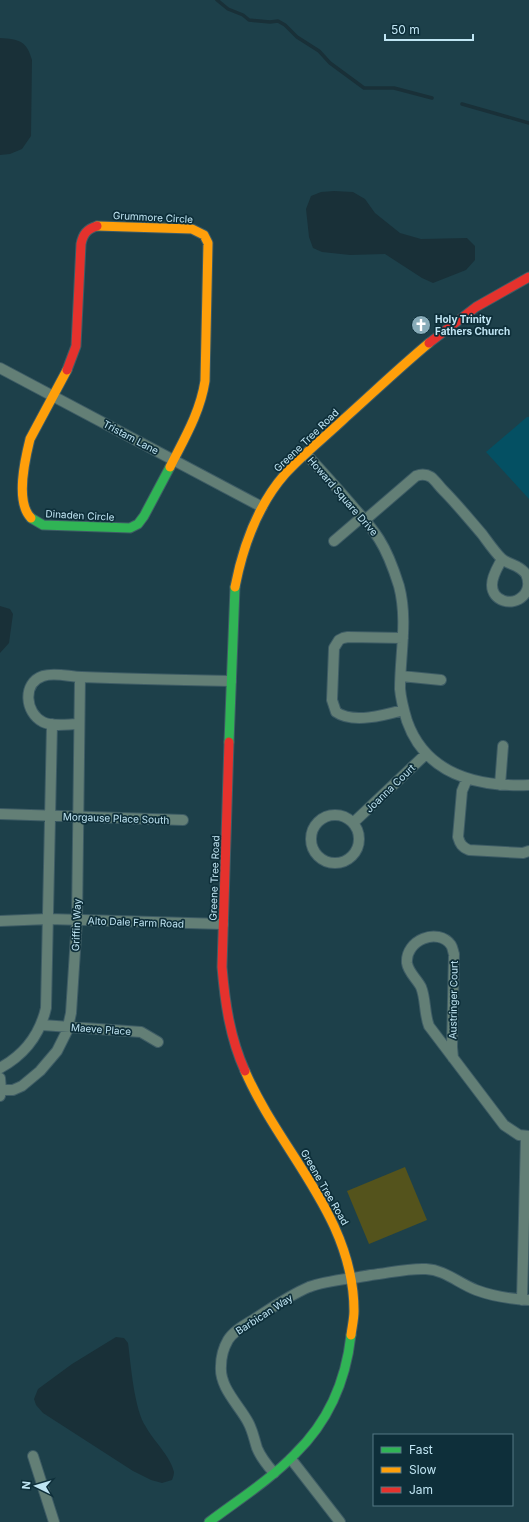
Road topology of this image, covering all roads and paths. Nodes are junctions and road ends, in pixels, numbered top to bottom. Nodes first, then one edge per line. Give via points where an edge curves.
1 (529, 277) edge
2 (0, 368) edge
3 (53, 396) junction
4 (306, 454) junction
5 (174, 460) junction
6 (262, 507) junction
7 (363, 518) junction
8 (334, 541) dead end
9 (502, 559) dead end
10 (403, 638) junction
11 (401, 676) junction
12 (80, 677) junction
13 (441, 680) dead end
14 (231, 682) junction
15 (404, 710) junction
16 (52, 724) junction
17 (79, 724) junction
18 (503, 746) dead end
19 (426, 754) junction
20 (467, 779) junction
21 (500, 785) junction
22 (529, 785) edge
23 (0, 814) edge
24 (50, 816) junction
25 (77, 817) junction
26 (183, 820) dead end
27 (353, 823) junction
28 (529, 851) edge
29 (48, 919) junction
30 (77, 920) junction
31 (0, 921) edge
32 (223, 924) junction
33 (42, 1025) junction
34 (68, 1027) junction
35 (158, 1042) dead end
36 (453, 1058) junction
37 (0, 1068) edge
38 (0, 1078) edge
39 (1, 1093) edge
40 (528, 1136) edge
41 (352, 1278) junction
42 (526, 1300) edge
43 (33, 1456) dead end
44 (291, 1459) junction
45 (274, 1473) junction
46 (54, 1522) edge
47 (209, 1522) edge
48 (340, 1522) edge

1 - 4 street, Greene Tree Road via 499,292 447,327
2 - 3 street, Tristam Lane
3 - 5 street, Tristam Lane
3 - 5 street, Dinaden Circle via 26,450 23,502 29,517 36,522 43,525 130,528 138,524 144,516
3 - 5 street, Grummore Circle via 76,346 81,244 87,231 97,226 199,231 208,240 209,247 203,394 195,419
4 - 6 street, Greene Tree Road via 278,482
4 - 7 street, Howard Square Drive
5 - 6 street, Tristam Lane
6 - 14 street, Greene Tree Road via 247,538 237,571
7 - 8 street
7 - 9 street via 416,476 430,476
7 - 10 street, Howard Square Drive via 385,550 399,586
10 - 11 street, Howard Square Drive
10 - 15 street via 348,637 339,640 334,648 332,700 336,712 346,716 372,717
11 - 13 street
11 - 15 street, Howard Square Drive
12 - 14 street
12 - 16 street via 53,674 43,676 30,687 28,697 33,712 44,722
12 - 17 street, Griffin Way
14 - 32 street, Greene Tree Road
15 - 19 street, Howard Square Drive via 414,737
16 - 17 street
16 - 24 street
17 - 25 street, Griffin Way
18 - 21 street
19 - 20 street, Howard Square Drive via 444,768
19 - 27 street, Joanna Court
20 - 21 street, Howard Square Drive
20 - 28 street via 462,791 458,836 463,848 523,853
21 - 22 street, Howard Square Drive
23 - 24 street, Morgause Place South
24 - 25 street, Morgause Place South
24 - 29 street
25 - 26 street, Morgause Place South
25 - 30 street, Griffin Way
27 - 27 street via 359,832 359,844 354,856 343,863 326,862 315,854 311,842 312,832 318,822 326,816 335,815 345,817
29 - 30 street, Alto Dale Farm Road
29 - 31 street, Alto Dale Farm Road
29 - 33 street via 46,1008
30 - 32 street, Alto Dale Farm Road
30 - 34 street, Griffin Way
32 - 41 street, Greene Tree Road via 223,992 236,1050 266,1109 332,1217 343,1242
33 - 34 street, Maeve Place
33 - 37 street via 30,1043
34 - 35 street, Maeve Place via 141,1032
34 - 39 street, Griffin Way via 57,1051 40,1071 22,1086
36 - 36 street, Austringer Court via 429,1026 425,1017 421,987 407,963 412,947 423,938 442,939 451,945 454,954
36 - 40 street, Austringer Court via 504,1124 514,1132
38 - 39 street, Griffin Way
40 - 42 street
41 - 42 street, Barbican Way via 425,1269 440,1271 488,1294
41 - 44 street, Greene Tree Road via 354,1320 346,1371 336,1397 322,1421
41 - 45 street, Barbican Way via 310,1287 297,1293 244,1325 228,1340 223,1353 222,1378 253,1432 256,1447 262,1458
43 - 46 street
44 - 45 street, Greene Tree Road
44 - 48 street
45 - 47 street, Greene Tree Road

